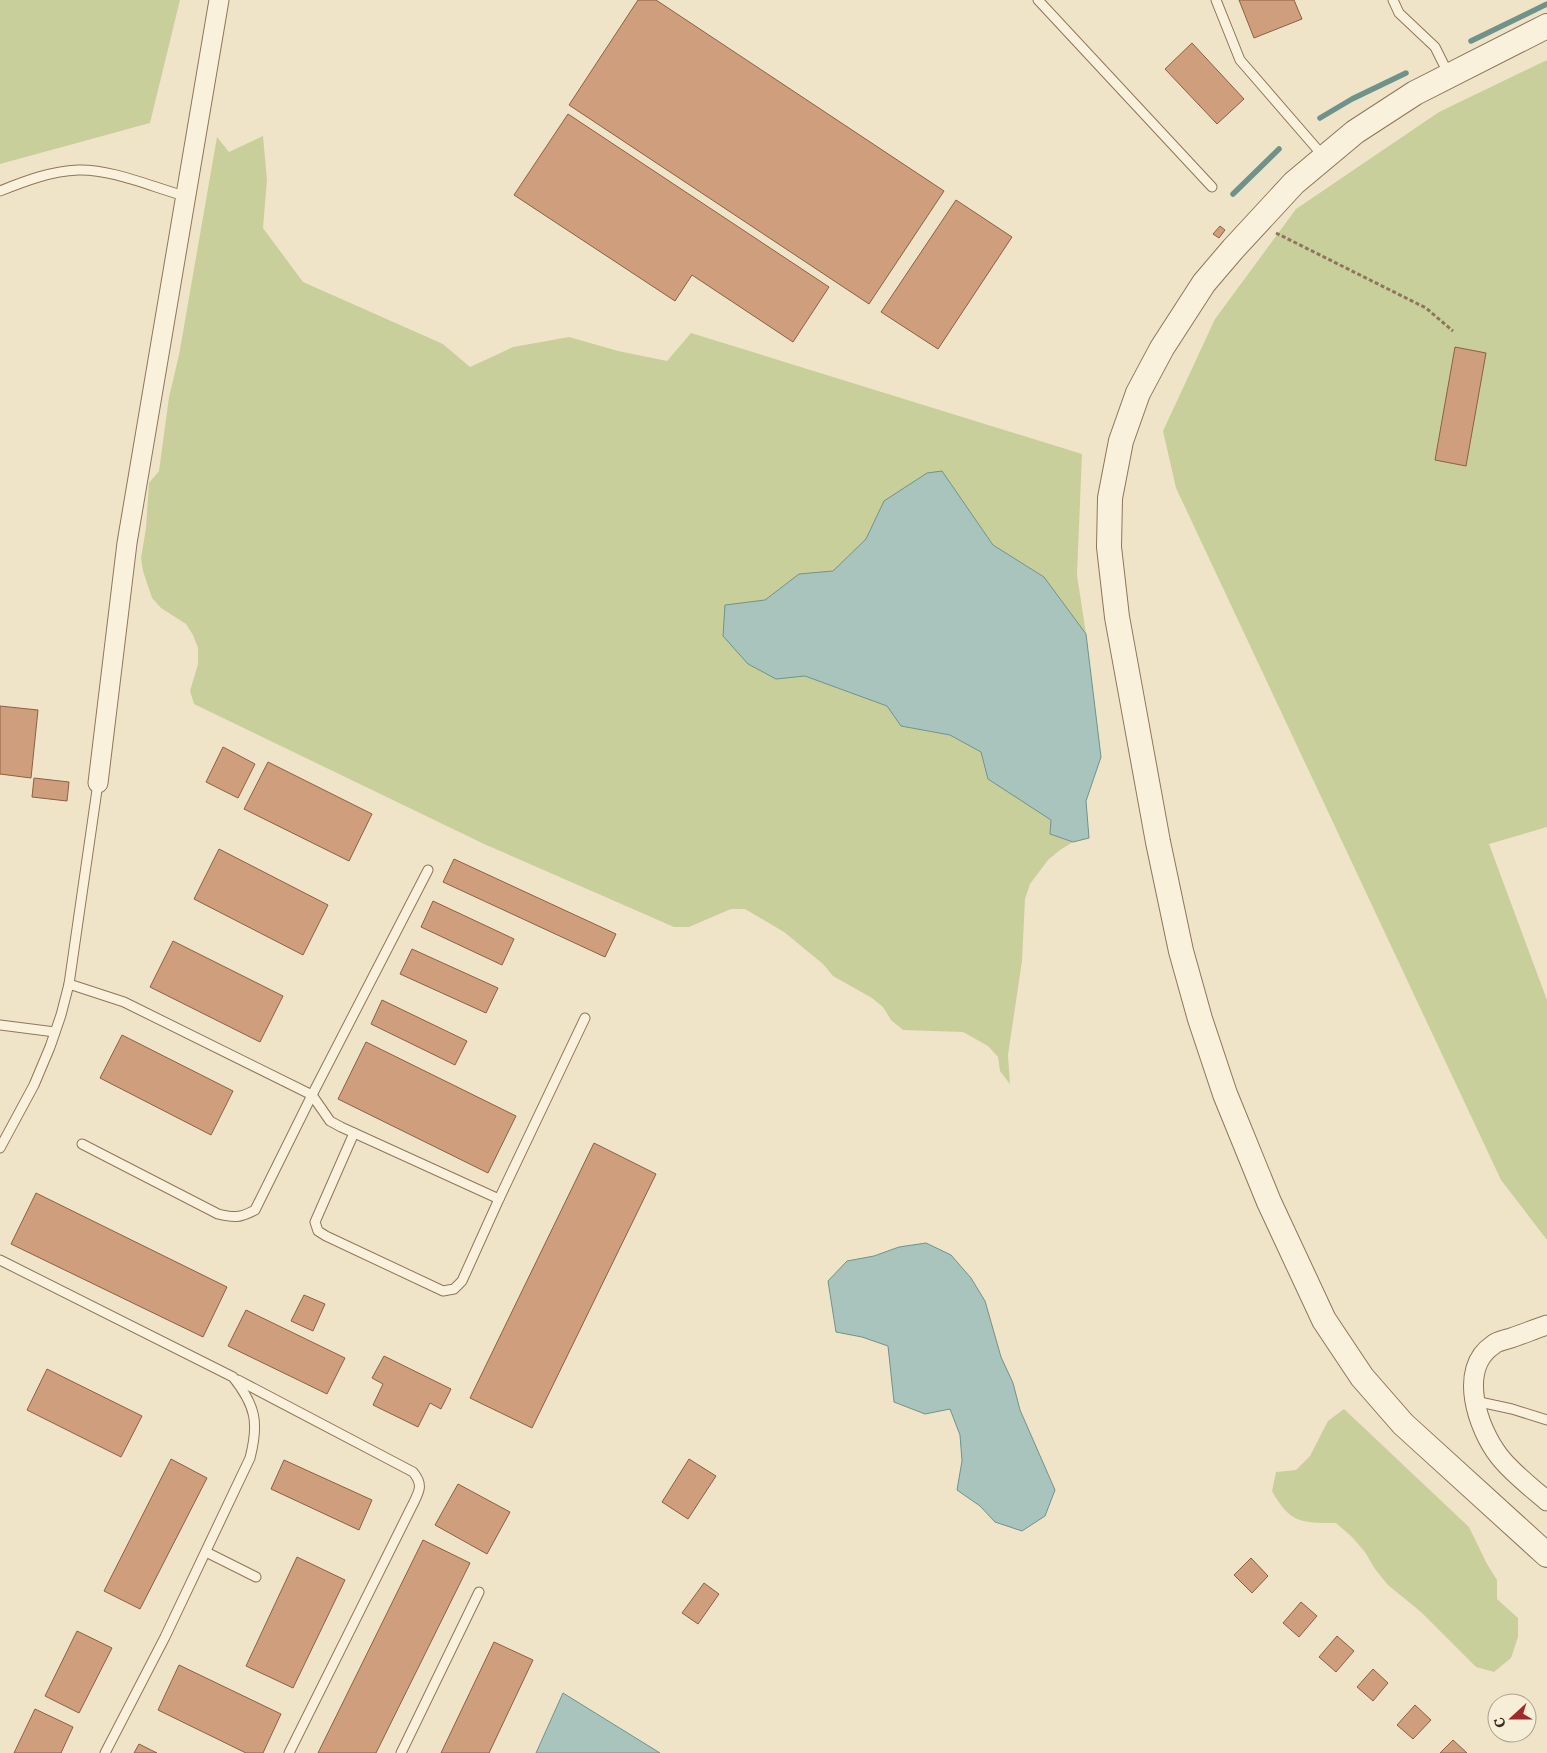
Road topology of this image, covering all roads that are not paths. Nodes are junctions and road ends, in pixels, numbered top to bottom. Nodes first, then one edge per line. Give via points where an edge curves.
1 (219, 0) edge
2 (1038, 0) edge
3 (1216, 0) edge
4 (1393, 0) edge
5 (1547, 26) edge
6 (1449, 76) junction
7 (1325, 157) junction
8 (1212, 187) dead end
9 (0, 191) edge
10 (185, 196) junction
11 (98, 783) joint
12 (428, 870) dead end
13 (69, 984) junction
14 (585, 1018) dead end
15 (0, 1026) edge
16 (55, 1032) junction
17 (312, 1095) junction
18 (354, 1133) junction
19 (82, 1144) dead end
20 (0, 1148) edge
21 (500, 1198) junction
22 (0, 1260) edge
23 (1547, 1325) edge
24 (233, 1377) junction
25 (1474, 1401) junction
26 (1547, 1420) edge
27 (1547, 1501) edge
28 (206, 1552) junction
29 (1547, 1555) edge
30 (256, 1577) dead end
31 (479, 1592) dead end
32 (105, 1753) edge
33 (289, 1753) edge
34 (401, 1753) edge

1 - 10 street
2 - 8 lane
3 - 7 lane via 1240,60
4 - 6 lane via 1399,13 1435,47
5 - 6 street
6 - 7 street via 1415,93 1355,132
7 - 29 street via 1255,223 1204,283 1162,348 1138,394 1121,441 1110,498 1109,547 1117,617 1179,942 1225,1094 1269,1202 1324,1320 1362,1377 1403,1424
9 - 10 lane via 46,175 78,170 114,175
10 - 11 street via 127,543
11 - 13 lane
12 - 17 lane
13 - 16 lane
13 - 17 lane via 124,1002
14 - 21 lane
15 - 16 lane
16 - 20 lane via 34,1085
17 - 18 lane via 330,1120
17 - 19 lane via 255,1210 243,1216 218,1214
18 - 21 lane
18 - 21 lane via 315,1222 318,1230 443,1291 454,1290 462,1282
22 - 24 lane
23 - 25 street via 1493,1344 1480,1357 1475,1372
24 - 28 lane via 246,1393 252,1408 254,1441 250,1458
24 - 33 lane via 413,1472 419,1479 420,1489 412,1506
25 - 26 lane
25 - 27 street via 1483,1429 1500,1458
28 - 30 lane
28 - 32 lane
31 - 34 lane

